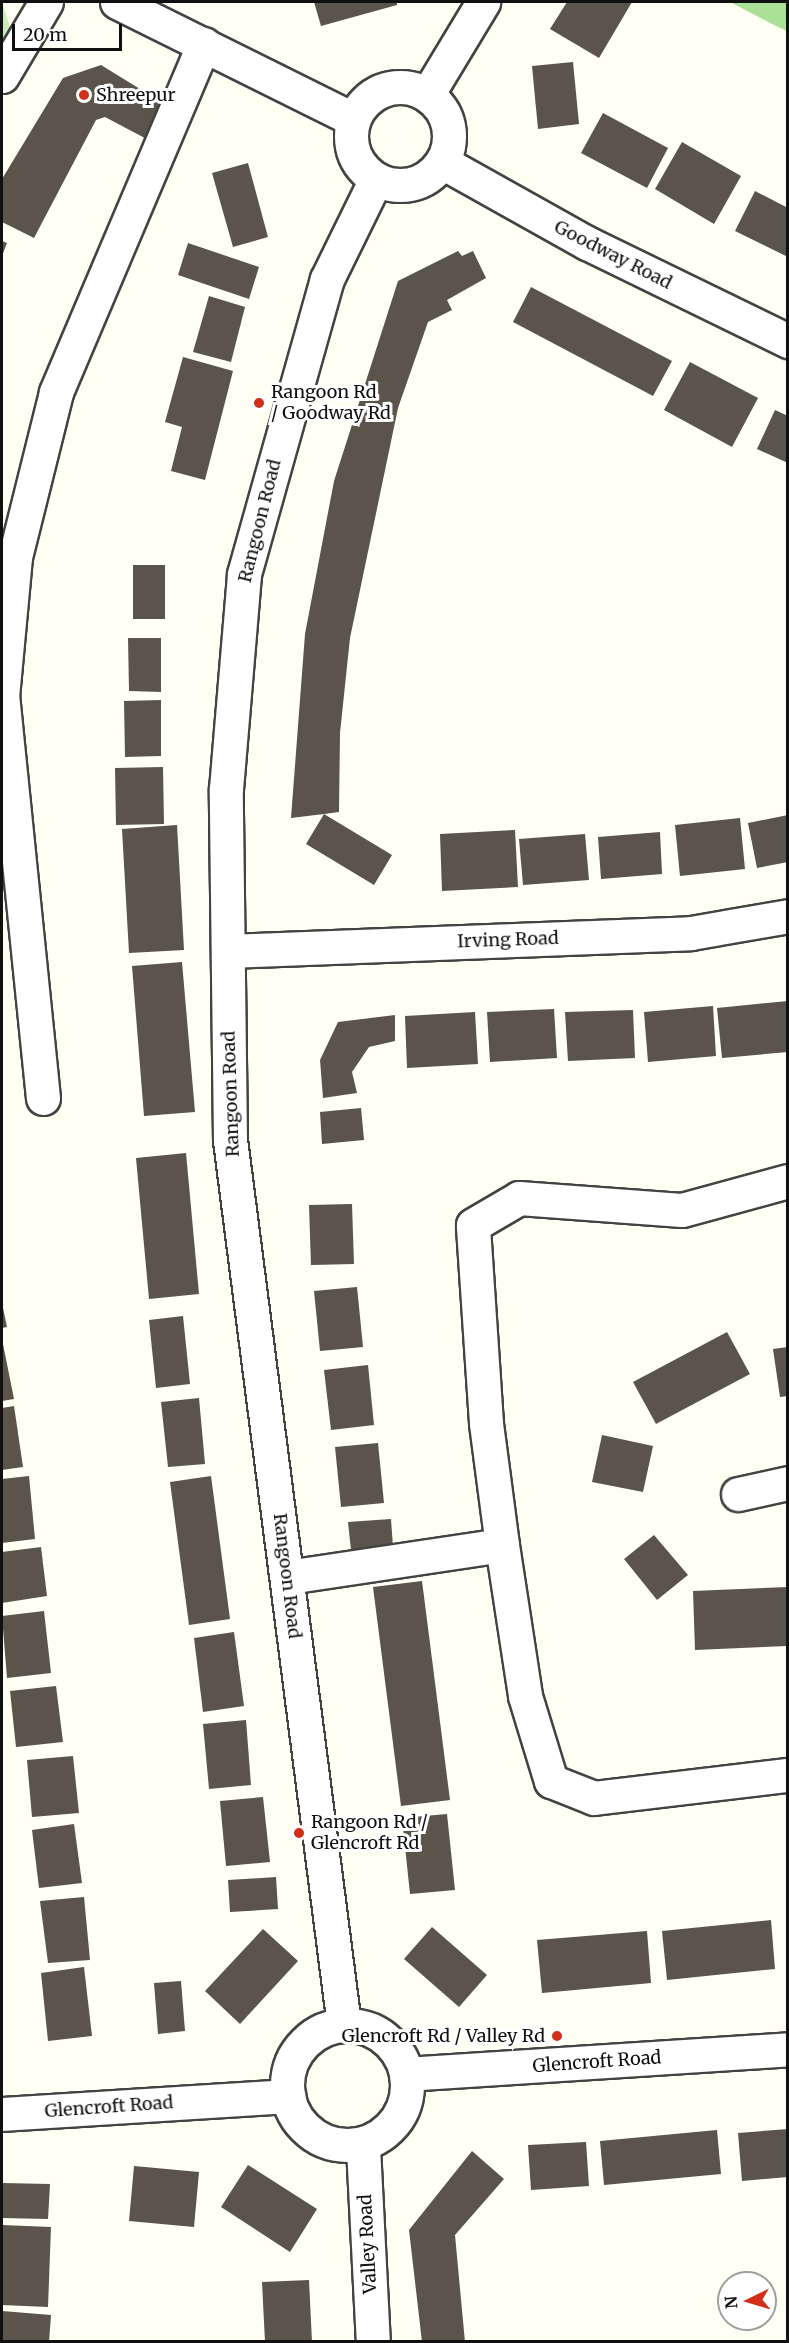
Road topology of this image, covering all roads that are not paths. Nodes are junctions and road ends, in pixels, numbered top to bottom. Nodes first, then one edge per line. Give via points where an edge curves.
1 (46, 2) edge
2 (117, 2) edge
3 (483, 2) edge
4 (204, 44) junction
5 (2, 76) edge
6 (427, 95) junction
7 (353, 119) junction
8 (442, 162) junction
9 (376, 179) junction
10 (788, 341) edge
11 (788, 916) edge
12 (228, 951) junction
13 (43, 1098) dead end
14 (788, 1181) edge
15 (788, 1483) edge
16 (738, 1494) dead end
17 (502, 1545) junction
18 (288, 1577) junction
19 (788, 1775) edge
20 (344, 2025) junction
21 (788, 2049) edge
22 (406, 2074) junction
23 (288, 2096) junction
24 (2, 2114) edge
25 (363, 2147) junction
26 (373, 2342) edge

1 - 5 street
2 - 4 street
3 - 6 street
4 - 7 street
4 - 13 street via 56,392 15,557 2,696
6 - 7 street via 407,87 384,89 365,101
6 - 8 street via 442,110 449,131
7 - 9 street via 354,153
8 - 9 street via 412,184
8 - 10 street, Goodway Road via 587,243
9 - 12 street, Rangoon Road via 327,279 244,574 226,789
11 - 12 street, Irving Road via 691,933
12 - 18 street, Rangoon Road via 230,1140
14 - 17 street via 682,1210 519,1198 473,1226 486,1423
15 - 16 street
17 - 18 street
17 - 19 street via 525,1696 551,1780 594,1798
18 - 20 street, Rangoon Road
20 - 22 street via 379,2034 395,2050
20 - 23 street via 322,2030 300,2048 289,2071
21 - 22 street, Glencroft Road
22 - 25 street via 400,2113
23 - 24 street, Glencroft Road
23 - 25 street via 307,2130 334,2144
25 - 26 street, Valley Road

